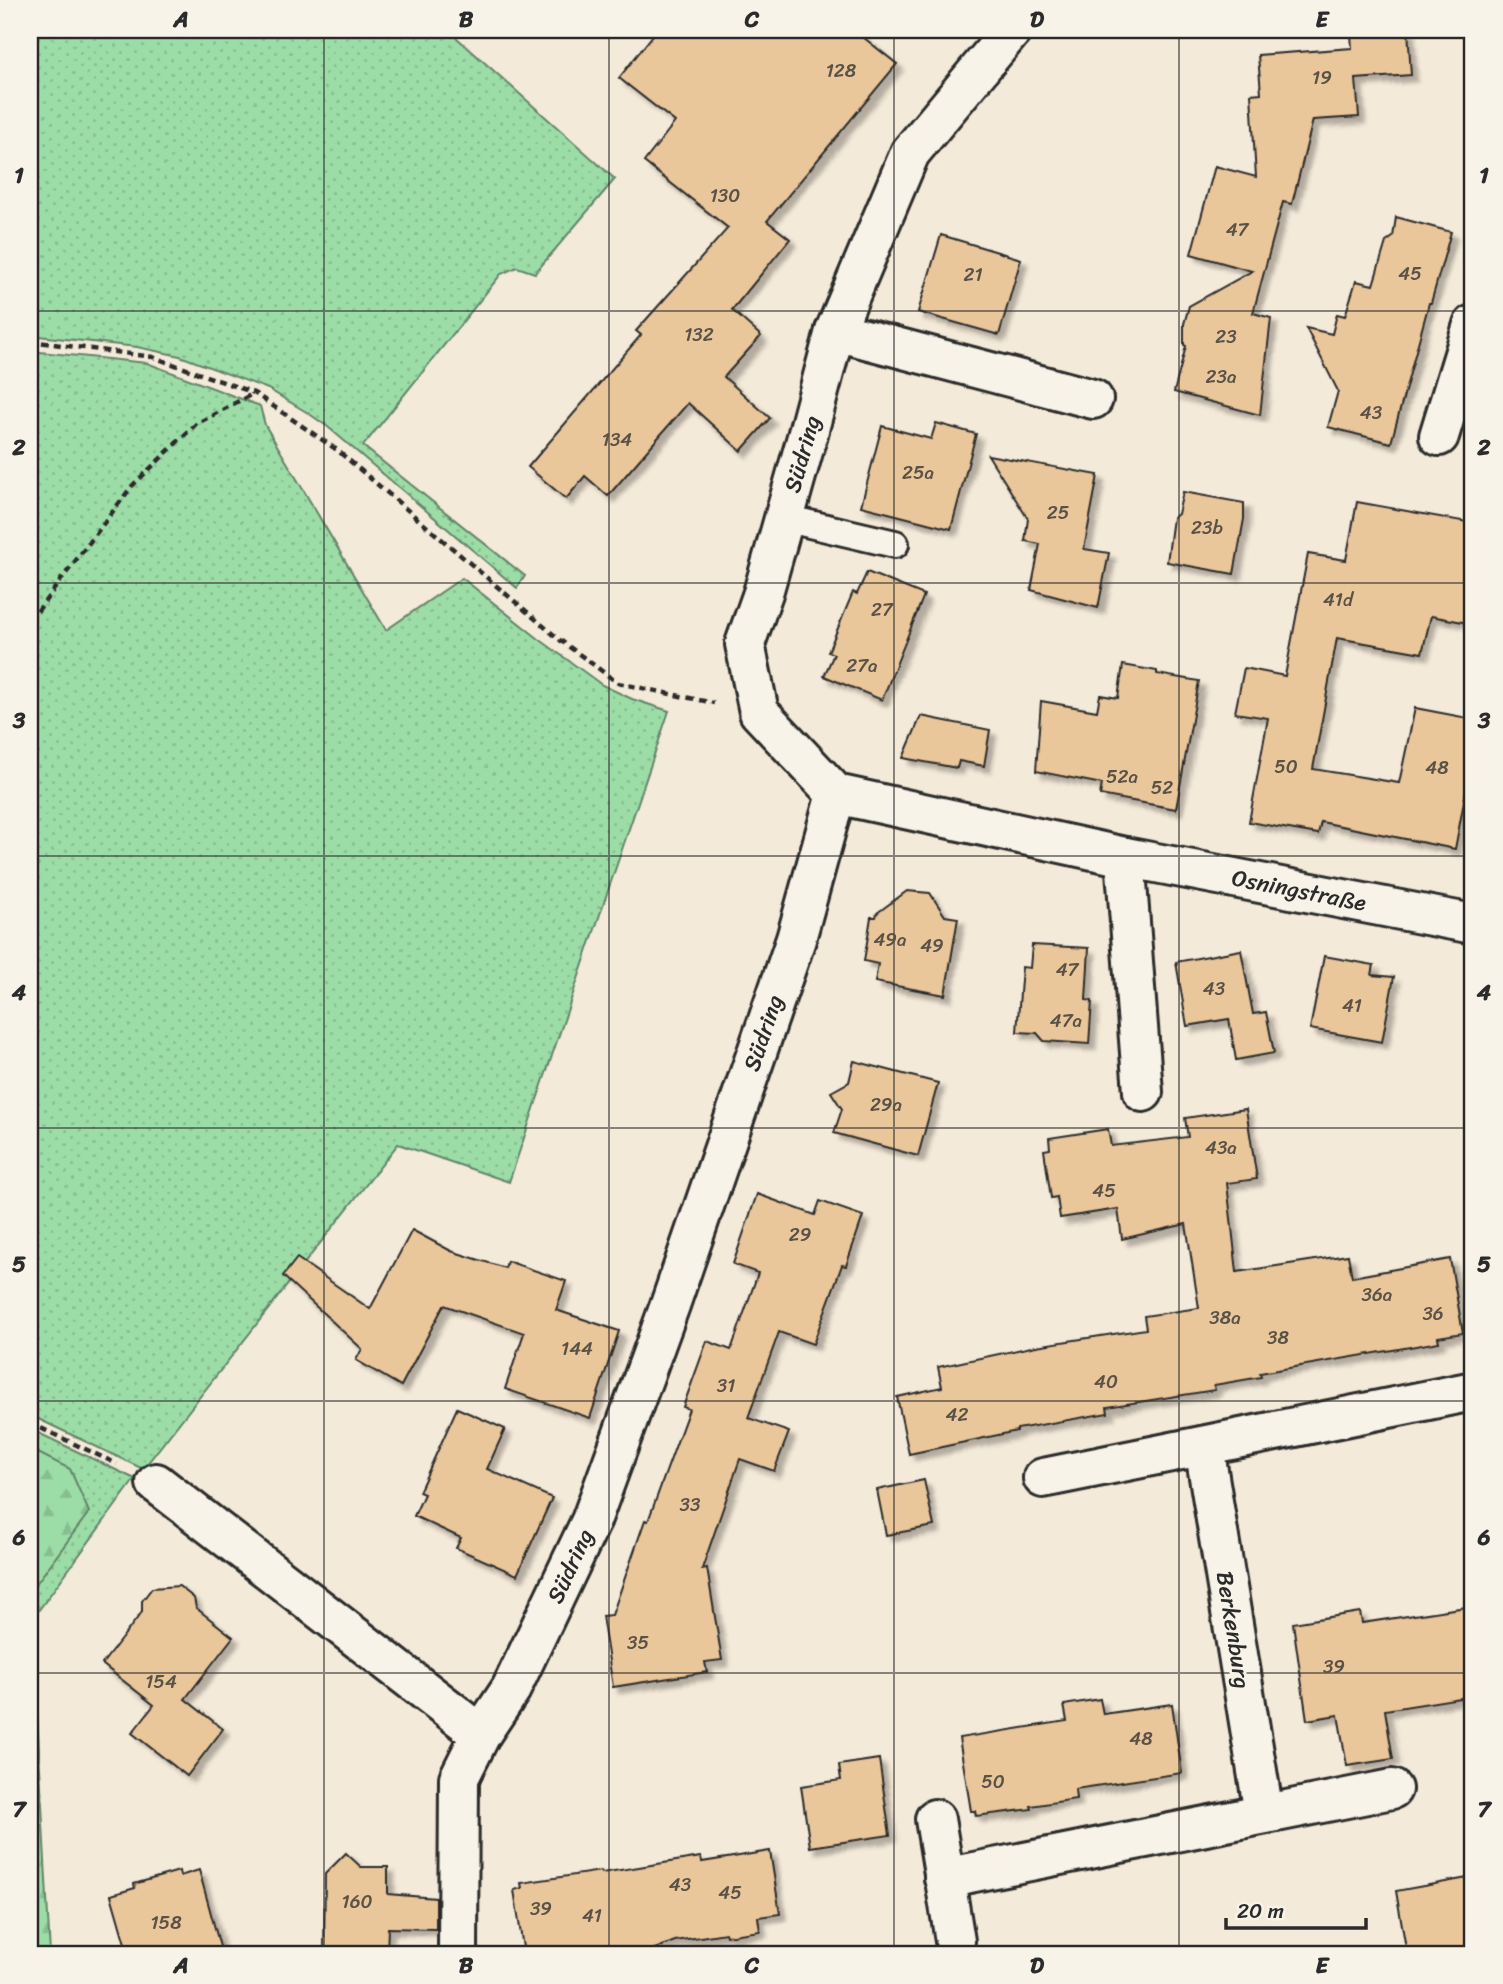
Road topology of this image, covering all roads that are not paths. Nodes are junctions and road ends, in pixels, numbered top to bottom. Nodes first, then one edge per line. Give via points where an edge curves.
1 (1012, 30) edge
2 (1473, 325) edge
3 (835, 331) junction
4 (1093, 399) dead end
5 (1439, 436) dead end
6 (784, 518) junction
7 (895, 544) dead end
8 (836, 794) junction
9 (1125, 857) junction
10 (1473, 924) edge
11 (1143, 1092) dead end
12 (1473, 1391) edge
13 (1204, 1446) junction
14 (1044, 1478) dead end
15 (156, 1483) road end
16 (481, 1734) junction
17 (1392, 1789) dead end
18 (1264, 1814) junction
19 (935, 1819) dead end
20 (944, 1878) junction
21 (955, 1941) dead end
22 (458, 1954) edge

1 - 3 street, Südring via 910,153
2 - 5 street
3 - 4 street
3 - 6 street, Südring
6 - 7 lane
6 - 8 street, Südring via 746,644 760,712
8 - 9 street, Osningstraße
8 - 16 street, Südring via 796,939 591,1521 511,1689
9 - 10 street, Osningstraße
9 - 11 street
12 - 13 street
13 - 14 street
13 - 18 street, Berkenburg
15 - 16 street
16 - 22 street, Südring via 458,1778
17 - 18 street
18 - 20 street
19 - 20 street
20 - 21 street

